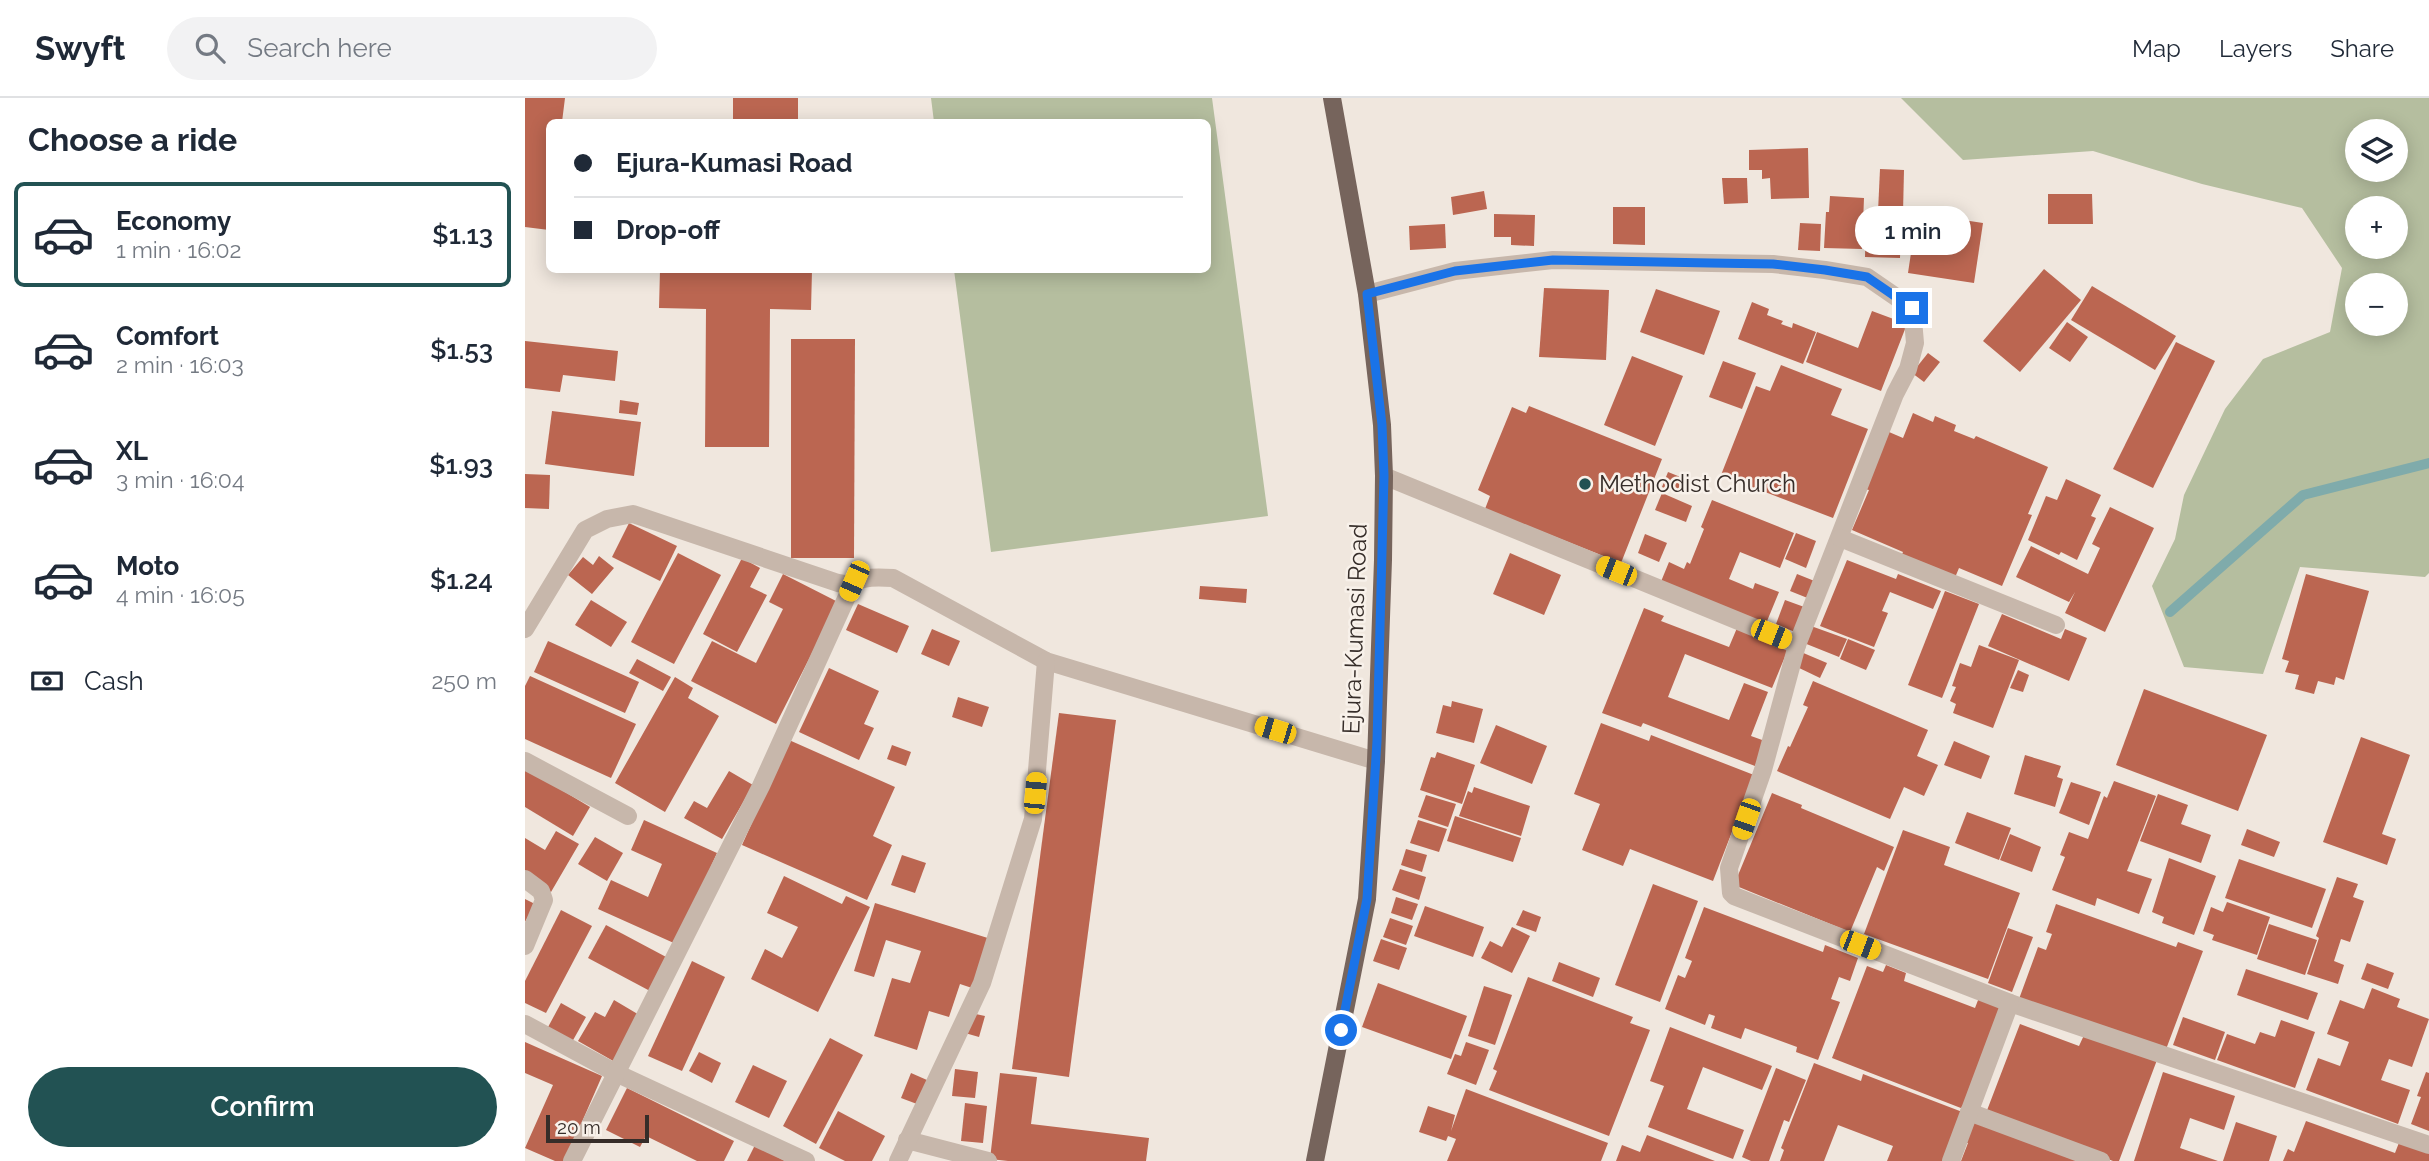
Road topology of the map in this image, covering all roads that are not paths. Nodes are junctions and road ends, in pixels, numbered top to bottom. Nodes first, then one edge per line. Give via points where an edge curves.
1 (1332, 98) edge
2 (1367, 294) junction
3 (1384, 476) junction
4 (1840, 538) junction
5 (854, 581) junction
6 (2056, 625) dead end
7 (525, 629) edge
8 (1797, 645) junction
9 (1046, 661) junction
10 (525, 761) edge
11 (1376, 761) junction
12 (628, 816) dead end
13 (525, 879) edge
14 (525, 946) edge
15 (2010, 1003) junction
16 (525, 1024) edge
17 (616, 1073) junction
18 (1969, 1112) junction
19 (907, 1140) junction
20 (2429, 1145) edge
21 (572, 1161) edge
22 (806, 1161) edge
23 (898, 1161) edge
24 (988, 1161) edge
25 (1315, 1161) edge
26 (1951, 1161) edge
27 (2101, 1161) edge

1 - 2 main road, Ejura-Kumasi Road
2 - 3 main road, Ejura-Kumasi Road
2 - 4 street via 1455,271 1553,260 1773,264 1867,277 1912,308 1915,343
3 - 8 street
3 - 11 main road, Ejura-Kumasi Road
4 - 6 street
4 - 8 street
5 - 7 street via 838,583 633,514 585,530
5 - 9 street via 893,578
5 - 17 street via 761,786
8 - 15 street via 1763,770 1729,868 1731,893
9 - 11 street
9 - 19 street via 1033,819 982,983
10 - 12 street
11 - 25 main road, Ejura-Kumasi Road via 1367,899
13 - 14 street via 541,891 544,900
15 - 18 street
15 - 20 street
16 - 17 street
17 - 21 street
17 - 22 street
18 - 26 street
18 - 27 street
19 - 23 street
19 - 24 street

